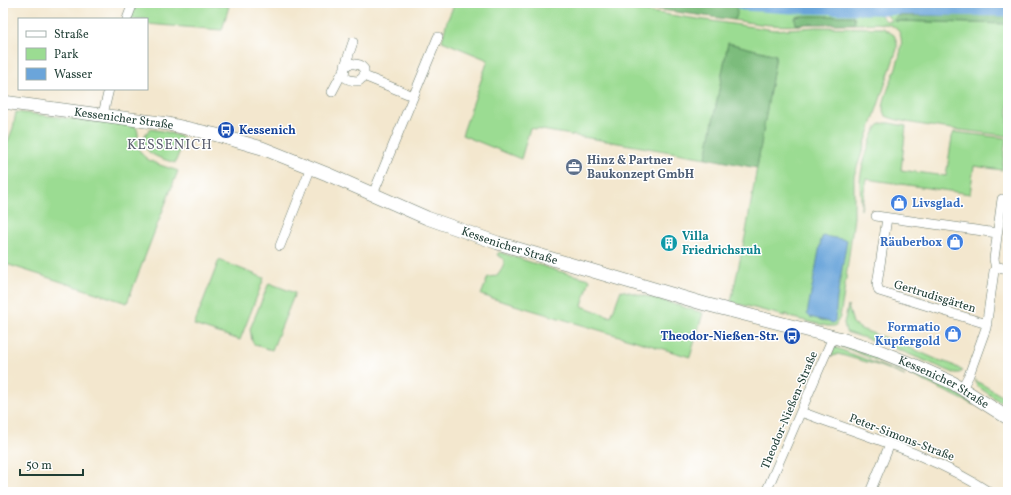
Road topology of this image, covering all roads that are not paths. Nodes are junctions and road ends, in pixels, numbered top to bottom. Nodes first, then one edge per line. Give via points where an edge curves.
1 (133, 3) edge
2 (127, 18) edge
3 (438, 37) dead end
4 (353, 42) dead end
5 (344, 69) junction
6 (364, 76) junction
7 (109, 90) edge
8 (332, 92) dead end
9 (413, 96) junction
10 (3, 102) edge
11 (103, 114) junction
12 (311, 167) junction
13 (373, 194) junction
14 (1002, 199) dead end
15 (876, 216) dead end
16 (887, 218) junction
17 (997, 233) junction
18 (280, 246) dead end
19 (996, 269) junction
20 (1008, 269) edge
21 (987, 324) junction
22 (833, 337) junction
23 (962, 388) junction
24 (801, 412) junction
25 (1008, 418) edge
26 (890, 444) junction
27 (766, 492) edge
28 (870, 492) edge
29 (990, 492) edge

1 - 2 street
3 - 9 street
4 - 5 street
5 - 6 street via 346,78 360,81
5 - 6 street via 350,62 360,65 364,69
5 - 8 street
6 - 9 street
7 - 11 street
9 - 13 street
10 - 11 main road, Kessenicher Straße
11 - 12 main road, Kessenicher Straße via 217,135 262,148
12 - 13 main road, Kessenicher Straße
12 - 18 street
13 - 22 main road, Kessenicher Straße via 440,223 532,254
14 - 17 street
15 - 16 street
16 - 17 street
16 - 21 street, Gertrudisgärten via 879,291
17 - 19 street via 994,259
19 - 20 street
19 - 21 street via 992,279
21 - 23 street
22 - 23 main road, Kessenicher Straße via 892,356
22 - 24 street, Theodor-Nießen-Straße
23 - 25 main road, Kessenicher Straße
24 - 26 street, Peter-Simons-Straße
24 - 27 street, Theodor-Nießen-Straße
26 - 28 street
26 - 29 street, Peter-Simons-Straße via 957,472

